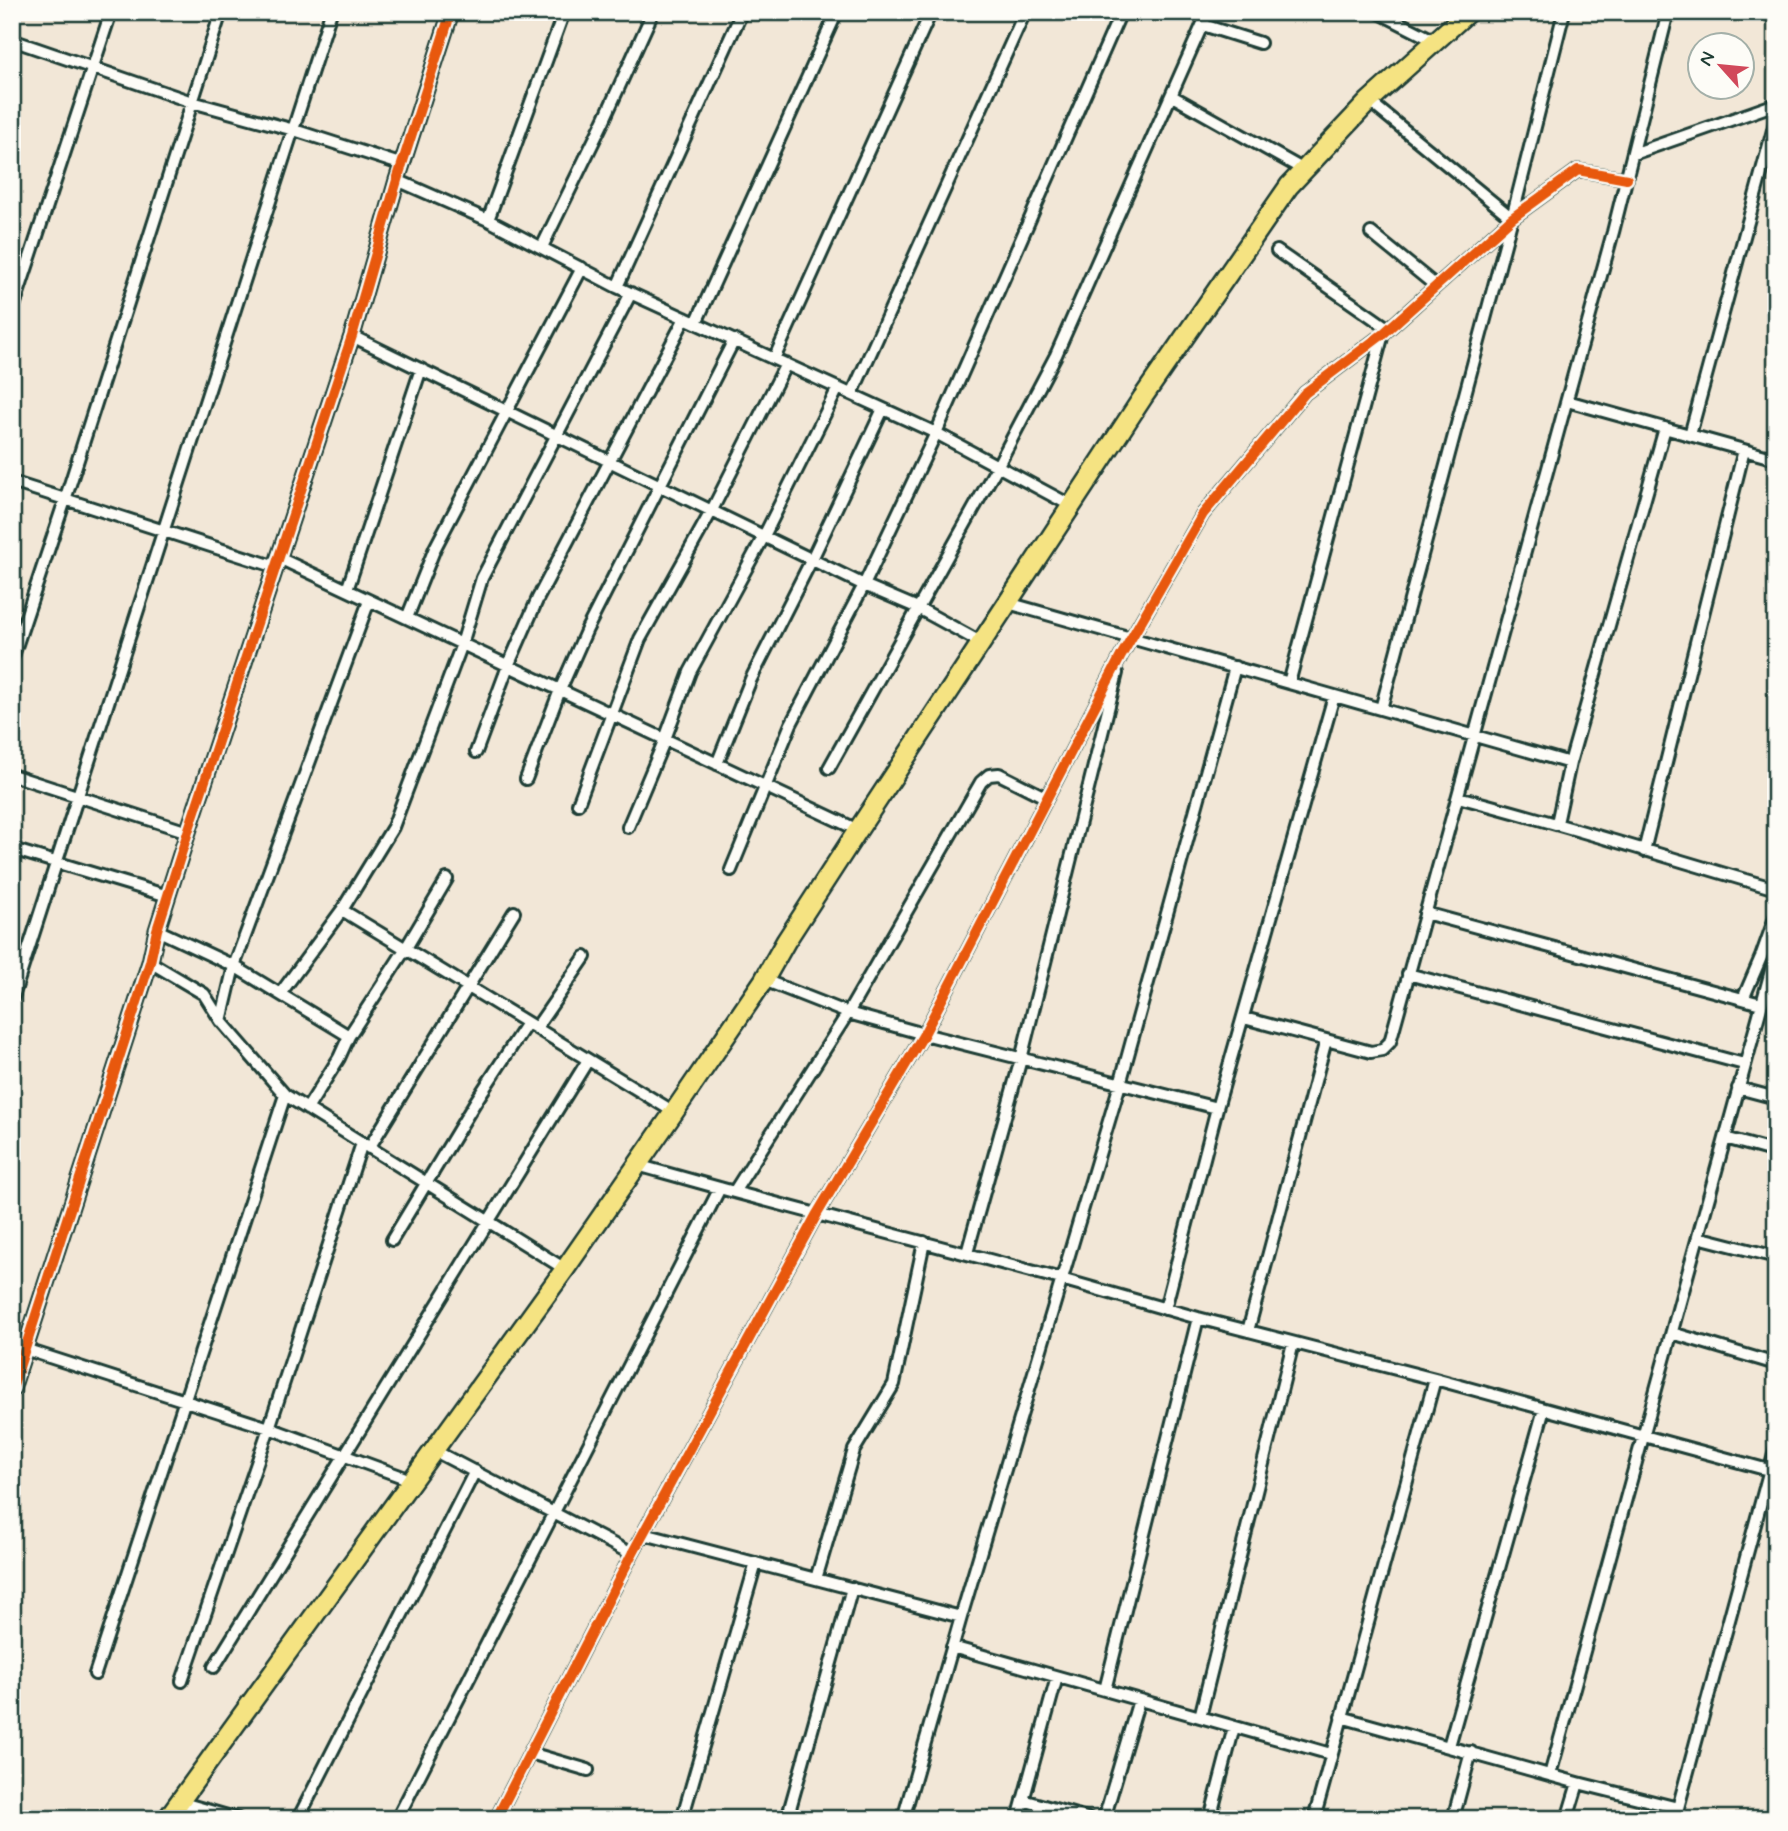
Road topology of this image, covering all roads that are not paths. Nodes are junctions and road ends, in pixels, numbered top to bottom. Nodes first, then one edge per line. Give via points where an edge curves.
1 (111, 12) edge
2 (221, 12) edge
3 (331, 12) edge
4 (451, 12) edge
5 (564, 12) edge
6 (653, 12) edge
7 (742, 12) edge
8 (837, 12) edge
9 (931, 12) edge
10 (1025, 12) edge
11 (1121, 12) edge
12 (1208, 12) edge
13 (1378, 12) edge
14 (1468, 12) edge
15 (1564, 12) edge
16 (1668, 12) edge
17 (1203, 25) junction
18 (12, 40) edge
19 (1437, 42) junction
20 (1260, 43) dead end
21 (93, 68) junction
22 (1172, 96) junction
23 (1369, 101) junction
24 (192, 102) junction
25 (1776, 104) edge
26 (1776, 119) edge
27 (294, 130) junction
28 (1633, 154) junction
29 (403, 165) junction
30 (1304, 170) junction
31 (1627, 179) junction
32 (397, 180) junction
33 (1512, 218) junction
34 (488, 220) junction
35 (1371, 233) dead end
36 (542, 247) junction
37 (1277, 251) dead end
38 (582, 268) junction
39 (617, 286) junction
40 (1436, 286) junction
41 (631, 293) junction
42 (12, 312) edge
43 (685, 318) junction
44 (696, 323) junction
45 (1386, 332) junction
46 (352, 336) junction
47 (734, 340) junction
48 (774, 359) junction
49 (786, 364) junction
50 (421, 369) junction
51 (838, 388) junction
52 (852, 394) junction
53 (1567, 401) junction
54 (883, 409) junction
55 (506, 411) junction
56 (1665, 428) junction
57 (936, 433) junction
58 (556, 435) junction
59 (1690, 435) junction
60 (1744, 450) junction
61 (1776, 459) edge
62 (609, 461) junction
63 (997, 467) junction
64 (12, 482) edge
65 (660, 485) junction
66 (65, 500) junction
67 (1072, 506) junction
68 (712, 510) junction
69 (165, 531) junction
70 (764, 536) junction
71 (812, 559) junction
72 (277, 563) junction
73 (864, 585) junction
74 (347, 590) junction
75 (369, 601) junction
76 (1008, 603) junction
77 (918, 608) junction
78 (407, 618) junction
79 (1131, 638) junction
80 (982, 643) junction
81 (461, 644) junction
82 (1121, 656) junction
83 (12, 659) edge
84 (508, 666) junction
85 (1235, 667) junction
86 (1289, 683) junction
87 (560, 690) junction
88 (1334, 696) junction
89 (1381, 709) junction
90 (612, 715) junction
91 (1475, 736) junction
92 (665, 739) junction
93 (476, 752) dead end
94 (1570, 763) junction
95 (717, 764) junction
96 (829, 768) dead end
97 (12, 775) edge
98 (526, 779) dead end
99 (765, 786) junction
100 (78, 797) junction
101 (1458, 797) junction
102 (1047, 798) junction
103 (578, 804) dead end
104 (1557, 823) junction
105 (628, 827) dead end
106 (858, 830) junction
107 (188, 832) junction
108 (12, 849) edge
109 (1644, 851) junction
110 (57, 863) junction
111 (731, 870) dead end
112 (447, 879) dead end
113 (1776, 888) edge
114 (168, 896) junction
115 (342, 910) junction
116 (514, 912) dead end
117 (1425, 913) junction
118 (1776, 915) edge
119 (157, 930) junction
120 (406, 948) junction
121 (584, 957) dead end
122 (1761, 957) junction
123 (1775, 961) edge
124 (150, 962) junction
125 (234, 966) junction
126 (1408, 974) junction
127 (764, 980) junction
128 (468, 987) junction
129 (280, 994) junction
130 (1743, 999) junction
131 (12, 1000) edge
132 (1761, 1004) junction
133 (848, 1013) junction
134 (1244, 1018) junction
135 (221, 1021) junction
136 (531, 1026) junction
137 (923, 1034) junction
138 (349, 1036) junction
139 (1326, 1040) junction
140 (1021, 1059) junction
141 (588, 1060) junction
142 (1744, 1064) junction
143 (1120, 1084) junction
144 (1738, 1088) junction
145 (285, 1095) junction
146 (1776, 1098) edge
147 (1217, 1108) junction
148 (307, 1109) junction
149 (674, 1112) junction
150 (1726, 1138) junction
151 (366, 1145) junction
152 (1776, 1152) edge
153 (638, 1165) junction
154 (427, 1184) junction
155 (720, 1188) junction
156 (734, 1192) junction
157 (817, 1214) junction
158 (489, 1222) junction
159 (1698, 1237) junction
160 (392, 1241) dead end
161 (924, 1242) junction
162 (967, 1253) junction
163 (1776, 1257) edge
164 (565, 1269) junction
165 (1061, 1279) junction
166 (1165, 1309) junction
167 (1198, 1318) junction
168 (1248, 1331) junction
169 (1672, 1333) junction
170 (1293, 1343) junction
171 (19, 1346) edge
172 (1776, 1364) edge
173 (1435, 1379) junction
174 (12, 1389) edge
175 (186, 1402) junction
176 (1544, 1409) junction
177 (269, 1428) junction
178 (1644, 1436) junction
179 (1776, 1447) edge
180 (433, 1450) junction
181 (345, 1456) junction
182 (475, 1471) junction
183 (1773, 1471) edge
184 (411, 1480) junction
185 (554, 1513) junction
186 (644, 1534) junction
187 (632, 1554) junction
188 (756, 1563) junction
189 (816, 1579) junction
190 (852, 1588) junction
191 (961, 1617) junction
192 (952, 1647) junction
193 (214, 1667) dead end
194 (95, 1674) dead end
195 (1057, 1677) junction
196 (182, 1681) dead end
197 (1105, 1690) junction
198 (1139, 1700) junction
199 (1200, 1717) junction
200 (1341, 1717) junction
201 (1234, 1727) junction
202 (1449, 1746) junction
203 (1471, 1752) junction
204 (530, 1753) junction
205 (1331, 1754) junction
206 (589, 1770) dead end
207 (1550, 1774) junction
208 (1577, 1783) junction
209 (1023, 1800) junction
210 (179, 1802) junction
211 (1677, 1813) edge
212 (167, 1819) edge
213 (238, 1819) edge
214 (298, 1819) edge
215 (397, 1819) edge
216 (496, 1819) edge
217 (682, 1819) edge
218 (787, 1819) edge
219 (903, 1819) edge
220 (1018, 1819) edge
221 (1090, 1819) edge
222 (1104, 1819) edge
223 (1210, 1819) edge
224 (1314, 1819) edge
225 (1453, 1819) edge
226 (1567, 1819) edge

1 - 21 street
2 - 24 street
3 - 27 street
4 - 29 street
5 - 34 street
6 - 36 street
7 - 39 street
8 - 44 street
9 - 48 street
10 - 52 street
11 - 57 street
12 - 17 street
13 - 19 street
14 - 19 main road
15 - 33 street
16 - 28 street
17 - 20 street
17 - 22 street
18 - 21 street
19 - 23 main road
21 - 24 street
21 - 42 street
22 - 30 street
22 - 63 street via 1056,355
23 - 30 main road
23 - 33 street
24 - 27 street
24 - 66 street
25 - 28 street
26 - 59 street
27 - 29 street
27 - 69 street
28 - 31 street
29 - 32 street
30 - 67 main road via 1143,397
31 - 33 street via 1578,170
31 - 53 street
32 - 34 street
32 - 46 street
33 - 40 street
33 - 89 street
34 - 36 street
35 - 40 street
36 - 38 street
37 - 45 street
38 - 39 street
38 - 55 street
39 - 41 street
40 - 45 street
41 - 43 street
41 - 58 street
43 - 44 street
43 - 62 street
44 - 47 street
45 - 79 street via 1305,393 1203,514
45 - 86 street
46 - 50 street
46 - 72 street
47 - 48 street
47 - 65 street
48 - 49 street
49 - 51 street
49 - 68 street
50 - 55 street
50 - 74 street
51 - 52 street
51 - 70 street
52 - 54 street
53 - 56 street
53 - 91 street
54 - 57 street
54 - 71 street
55 - 58 street
55 - 78 street via 435,548
56 - 59 street
56 - 94 street
57 - 63 street
57 - 73 street
58 - 62 street
58 - 81 street via 482,578
59 - 60 street
60 - 61 street
60 - 109 street
62 - 65 street
62 - 84 street
63 - 67 street
63 - 77 street
64 - 66 street
65 - 68 street
65 - 87 street
66 - 69 street
66 - 83 street
67 - 76 main road
68 - 70 street
68 - 90 street via 640,639
69 - 72 street
69 - 100 street
70 - 71 street
70 - 92 street via 690,672
71 - 73 street
71 - 95 street via 751,679
72 - 74 street
72 - 107 street
73 - 77 street
73 - 99 street via 791,724
74 - 75 street
75 - 78 street
75 - 125 street
76 - 79 street
76 - 80 main road
77 - 80 street
77 - 96 street
78 - 81 street
79 - 82 street
79 - 85 street
80 - 106 main road
81 - 84 street
81 - 115 street via 393,827
82 - 102 street
82 - 140 street
84 - 87 street
84 - 93 street
85 - 86 street
85 - 143 street
86 - 88 street
87 - 90 street
87 - 98 street
88 - 89 street
88 - 134 street
89 - 91 street
90 - 92 street
90 - 103 street
91 - 94 street
91 - 101 street
92 - 95 street
92 - 105 street
94 - 104 street
95 - 99 street
97 - 100 street
99 - 106 street
99 - 111 street
100 - 107 street
100 - 110 street
101 - 104 street
101 - 117 street
102 - 133 street via 999,774 981,782
102 - 137 street
104 - 109 street
106 - 127 main road
107 - 114 street
108 - 110 street
109 - 113 street
110 - 114 street
110 - 131 street
112 - 120 street
114 - 119 street
115 - 120 street
115 - 129 street
116 - 128 street
117 - 126 street
117 - 130 street
118 - 122 street
119 - 124 street
119 - 125 street
120 - 128 street
120 - 138 street
121 - 136 street
122 - 123 street
122 - 130 street
123 - 132 street
124 - 135 street via 204,994
124 - 171 street
125 - 129 street
125 - 135 street
126 - 139 street via 1390,1042 1381,1050 1371,1052
126 - 142 street
127 - 133 street
127 - 149 main road
128 - 136 street
128 - 151 street
129 - 138 street
130 - 132 street
132 - 142 street
133 - 137 street
133 - 156 street
134 - 139 street
134 - 147 street
135 - 145 street
136 - 141 street
136 - 154 street via 476,1101
137 - 140 street
137 - 157 street
138 - 148 street
139 - 168 street
140 - 143 street
140 - 162 street
141 - 149 street
141 - 158 street
142 - 144 street
143 - 147 street
143 - 165 street
144 - 146 street
144 - 150 street
145 - 148 street
145 - 175 street
147 - 166 street
148 - 151 street
149 - 153 main road
150 - 152 street
150 - 159 street
151 - 154 street
151 - 177 street
153 - 155 street
153 - 164 main road
154 - 158 street
154 - 160 street
155 - 156 street
155 - 185 street
156 - 157 street
157 - 161 street
157 - 186 street
158 - 164 street
158 - 181 street
159 - 163 street
159 - 169 street
161 - 162 street
161 - 189 street via 894,1384 854,1450
162 - 165 street
164 - 180 main road
165 - 166 street
165 - 191 street
166 - 167 street
167 - 168 street
167 - 197 street
168 - 170 street
169 - 172 street
169 - 178 street
170 - 173 street
170 - 199 street
171 - 174 street
171 - 175 street
173 - 176 street
173 - 200 street
175 - 177 street
175 - 194 street
176 - 178 street
176 - 202 street
177 - 181 street
177 - 196 street
178 - 183 street
178 - 207 street
179 - 183 street
180 - 182 street
180 - 184 main road
181 - 184 street
181 - 193 street
182 - 185 street
182 - 214 street
183 - 211 street
184 - 210 main road
185 - 187 street
185 - 215 street
186 - 187 street
186 - 188 street
187 - 204 street
188 - 189 street
188 - 217 street
189 - 190 street
190 - 191 street
190 - 218 street
191 - 192 street
192 - 195 street
192 - 219 street
195 - 197 street
195 - 209 street
197 - 198 street
198 - 199 street
198 - 222 street
199 - 201 street
200 - 202 street
200 - 205 street
201 - 205 street
201 - 223 street
202 - 203 street
203 - 207 street
203 - 225 street
204 - 206 street
204 - 216 street
205 - 224 street
207 - 208 street
208 - 211 street
208 - 226 street
209 - 220 street
209 - 221 street
210 - 212 main road
210 - 213 street

